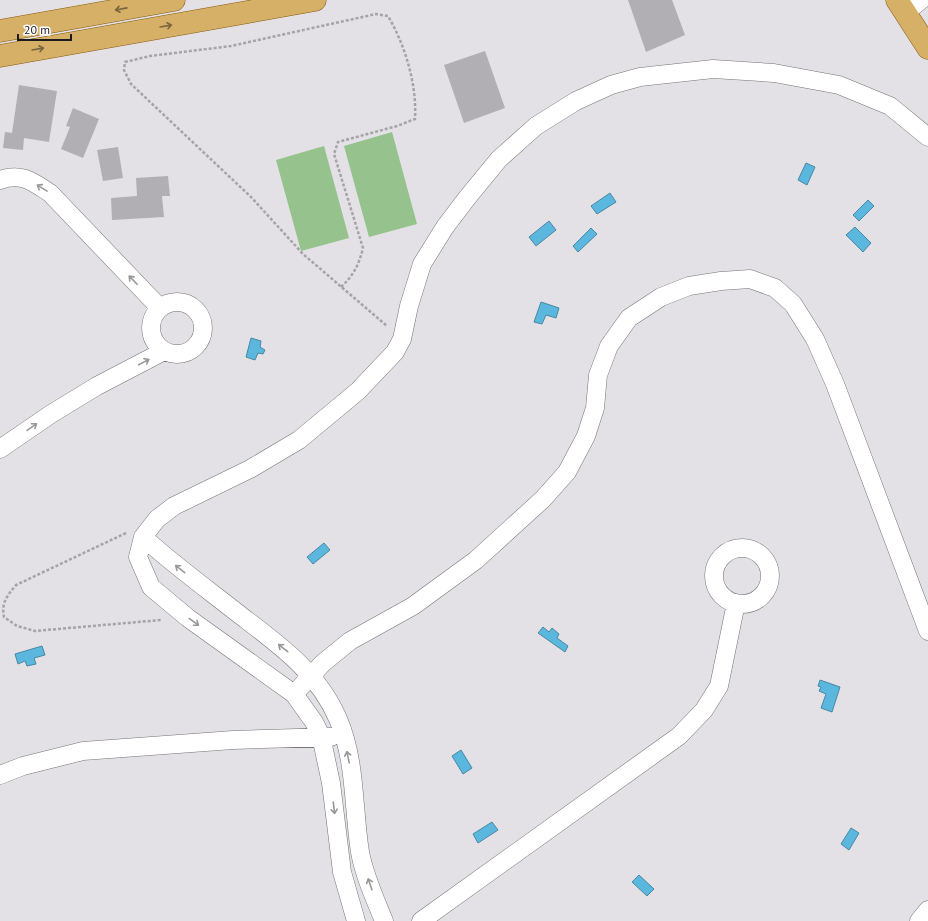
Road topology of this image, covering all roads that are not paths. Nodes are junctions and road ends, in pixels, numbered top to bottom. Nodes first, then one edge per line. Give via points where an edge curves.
1 (315, 0) edge
2 (160, 1) edge
3 (908, 4) edge
4 (0, 31) edge
5 (928, 48) edge
6 (0, 56) edge
7 (928, 138) edge
8 (0, 180) edge
9 (160, 308) junction
10 (164, 351) junction
11 (0, 450) edge
12 (143, 537) junction
13 (736, 603) dead end
14 (928, 631) edge
15 (311, 676) junction
16 (294, 694) junction
17 (321, 736) junction
18 (344, 737) junction
19 (0, 775) edge
20 (928, 910) edge
21 (356, 921) edge
22 (384, 921) edge
23 (421, 921) edge
24 (919, 921) edge

6 -> 1 main road
2 -> 4 main road
3 - 5 main road
7 - 12 street via 890,106 839,85 774,73 712,69 640,77 611,85 576,101 536,126 499,159 445,227 422,264 402,339 395,352 358,390 299,440 250,469 181,502 157,519
9 -> 8 street via 50,192 29,179 11,176
9 - 10 street via 152,322 151,330 153,339
9 - 10 street via 176,302 185,303 198,314 202,322 196,346 181,354
11 -> 10 street via 64,406
15 -> 12 street via 290,653 167,559
12 -> 16 street via 138,557 151,587 188,618
13 - 23 street via 719,686 704,710 679,736
14 - 15 street via 835,384 815,339 792,304 775,288 750,279 721,281 689,286 661,297 630,318 609,346 598,375 595,408 586,436 568,472 543,499 476,560 413,606 350,641
15 - 16 street
15 - 18 street via 330,704
16 - 17 street
17 - 18 street
17 - 19 street via 83,751 23,766
17 -> 21 street via 331,783 342,872
22 -> 18 street via 360,853 352,776
20 - 24 street

